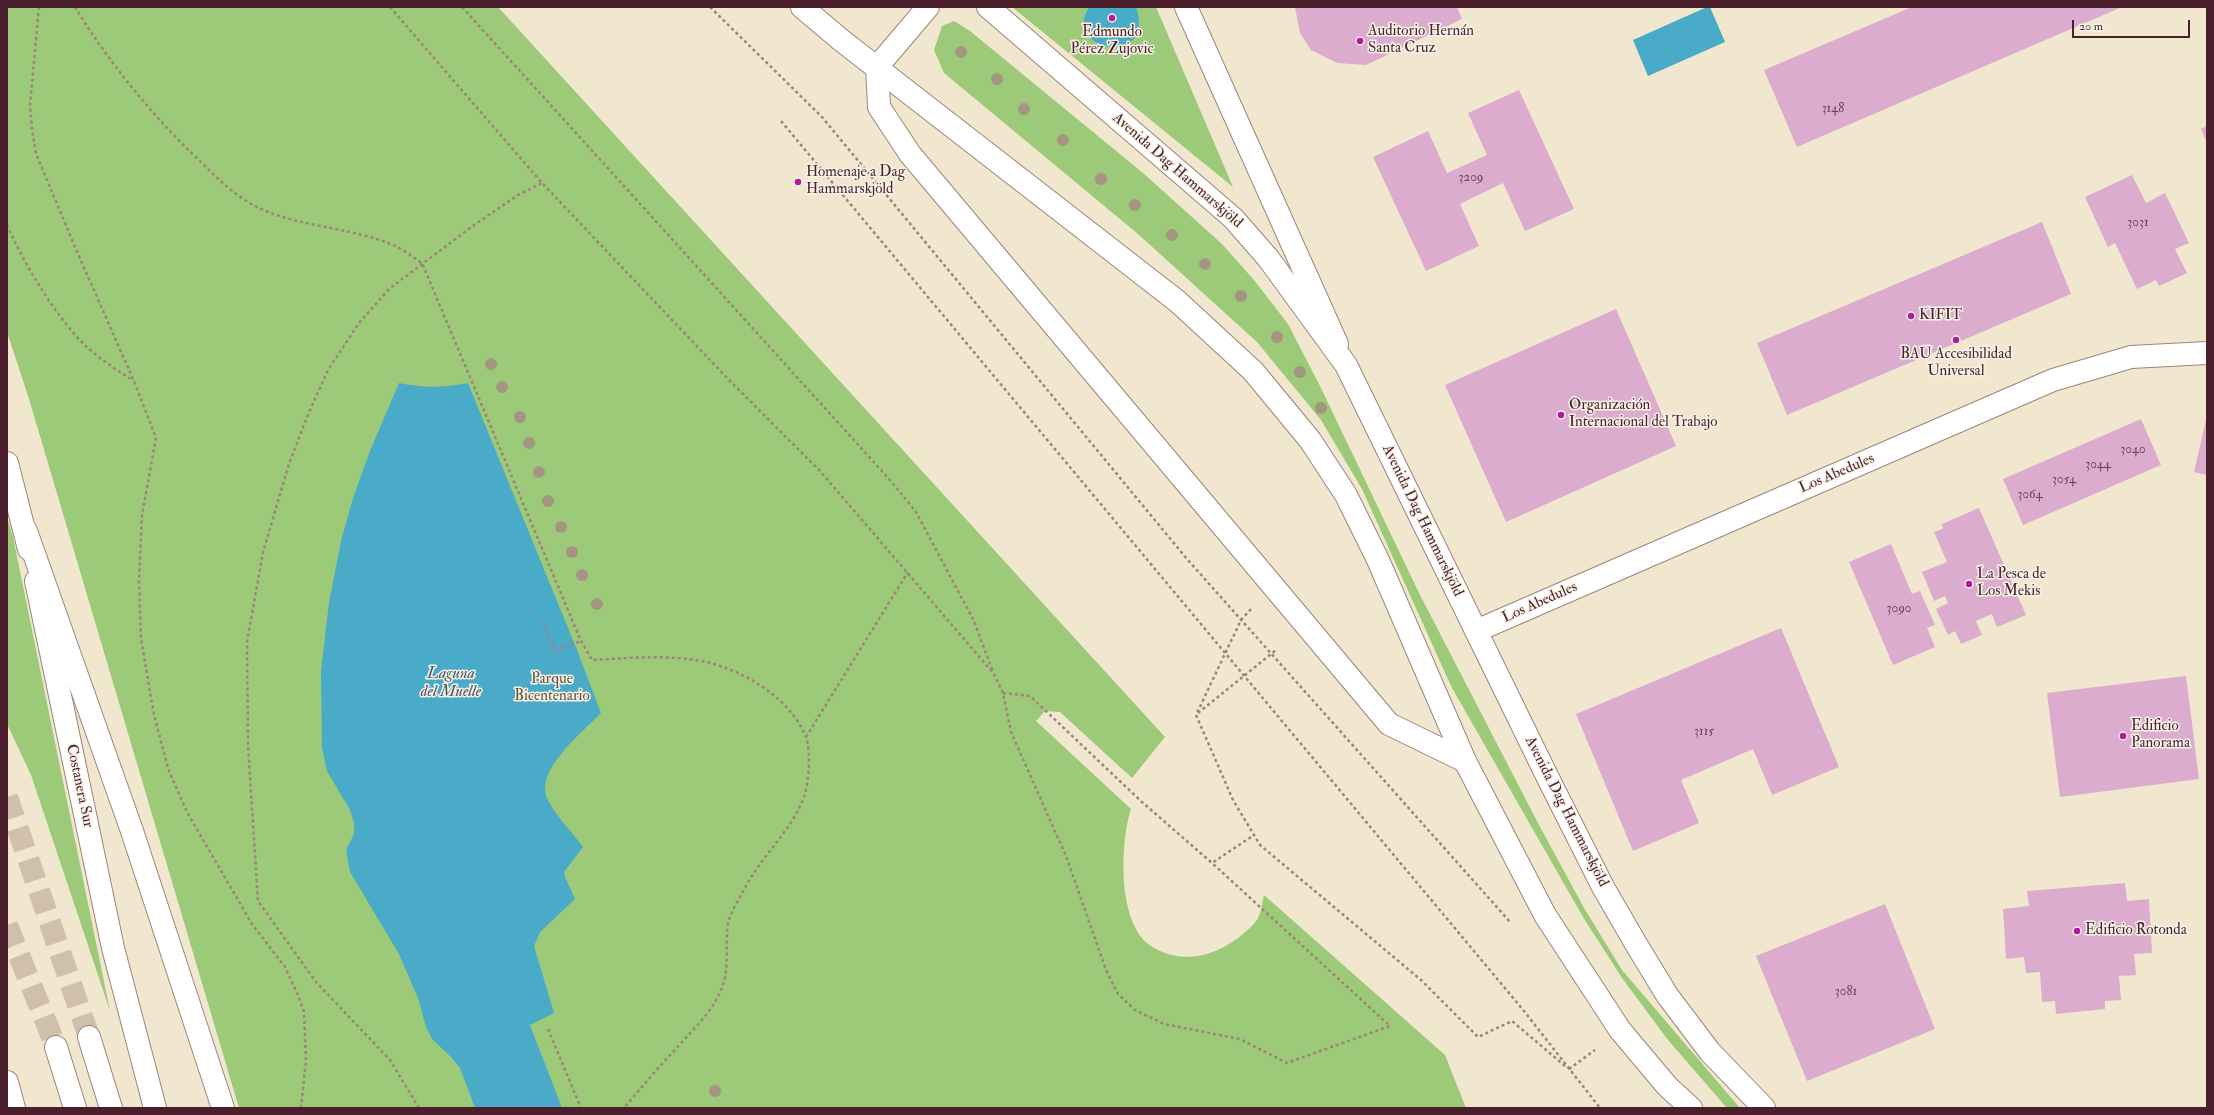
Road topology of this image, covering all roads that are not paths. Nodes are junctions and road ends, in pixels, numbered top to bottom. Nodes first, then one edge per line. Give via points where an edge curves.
1 (802, 7) edge
2 (928, 7) edge
3 (988, 7) edge
4 (1186, 7) edge
5 (877, 67) junction
6 (2207, 353) edge
7 (1346, 365) junction
8 (7, 463) edge
9 (26, 531) junction
10 (1476, 631) junction
11 (1465, 761) junction
12 (89, 1037) tunnel mouth
13 (56, 1047) tunnel mouth
14 (7, 1082) edge
15 (14, 1108) edge
16 (75, 1108) edge
17 (111, 1108) edge
18 (155, 1108) edge
19 (223, 1108) edge
20 (1691, 1108) edge
21 (1764, 1108) edge

1 - 5 main road
2 - 5 main road
3 - 7 main road, Avenida Dag Hammarskjöld via 1233,218 1268,258
4 - 7 main road
5 - 11 main road via 879,107 910,154 1389,724
5 - 11 main road via 1171,296 1253,372 1310,440 1346,495 1378,560
6 - 10 main road, Los Abedules via 2132,357 2053,380
7 - 10 main road, Avenida Dag Hammarskjöld
8 - 9 main road, Costanera Sur
9 - 18 main road, Costanera Sur via 114,948
9 - 19 main road via 132,831
10 - 21 main road, Avenida Dag Hammarskjöld via 1603,887 1655,976 1710,1052
11 - 20 main road via 1545,916 1582,973 1620,1030 1667,1086
12 - 17 main road
13 - 16 main road
14 - 15 main road

